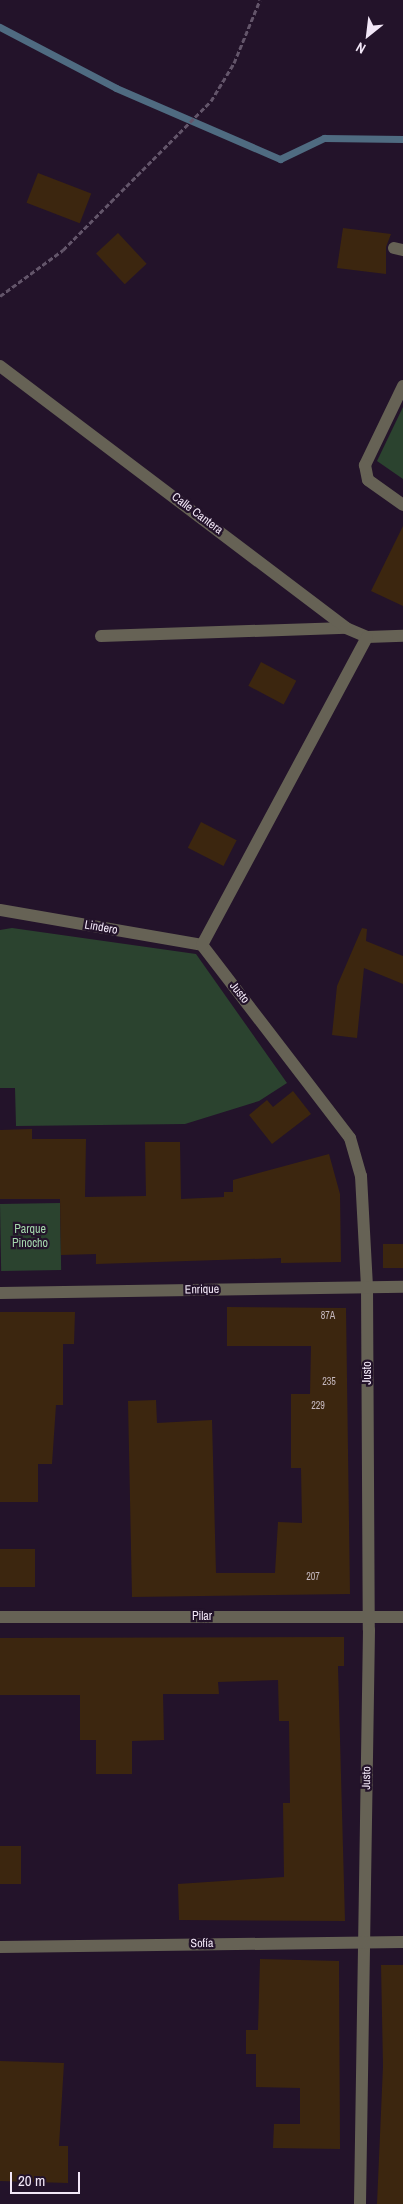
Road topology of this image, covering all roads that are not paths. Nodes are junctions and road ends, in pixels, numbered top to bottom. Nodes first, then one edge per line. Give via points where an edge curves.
1 (0, 366) edge
2 (403, 386) edge
3 (403, 505) edge
4 (346, 628) junction
5 (100, 636) dead end
6 (403, 636) edge
7 (367, 637) junction
8 (0, 910) edge
9 (202, 945) junction
10 (367, 1287) junction
11 (403, 1287) edge
12 (0, 1293) edge
13 (403, 1616) edge
14 (0, 1617) edge
15 (369, 1617) junction
16 (364, 1941) junction
17 (403, 1942) edge
18 (0, 1947) edge
19 (360, 2204) edge

1 - 4 street, Calle Cantera
2 - 3 street via 365,465 368,480
4 - 5 street
4 - 7 street, Calle Cantera
6 - 7 street, Calle Cantera
7 - 9 street
8 - 9 street, Lindero
9 - 10 street, Justo via 350,1138 361,1176
10 - 11 street, Enrique
10 - 12 street, Enrique
10 - 15 street, Justo
13 - 15 street, Pilar
14 - 15 street, Pilar
15 - 16 street, Justo
16 - 17 street, Sofía
16 - 18 street, Sofía
16 - 19 street, Justo

